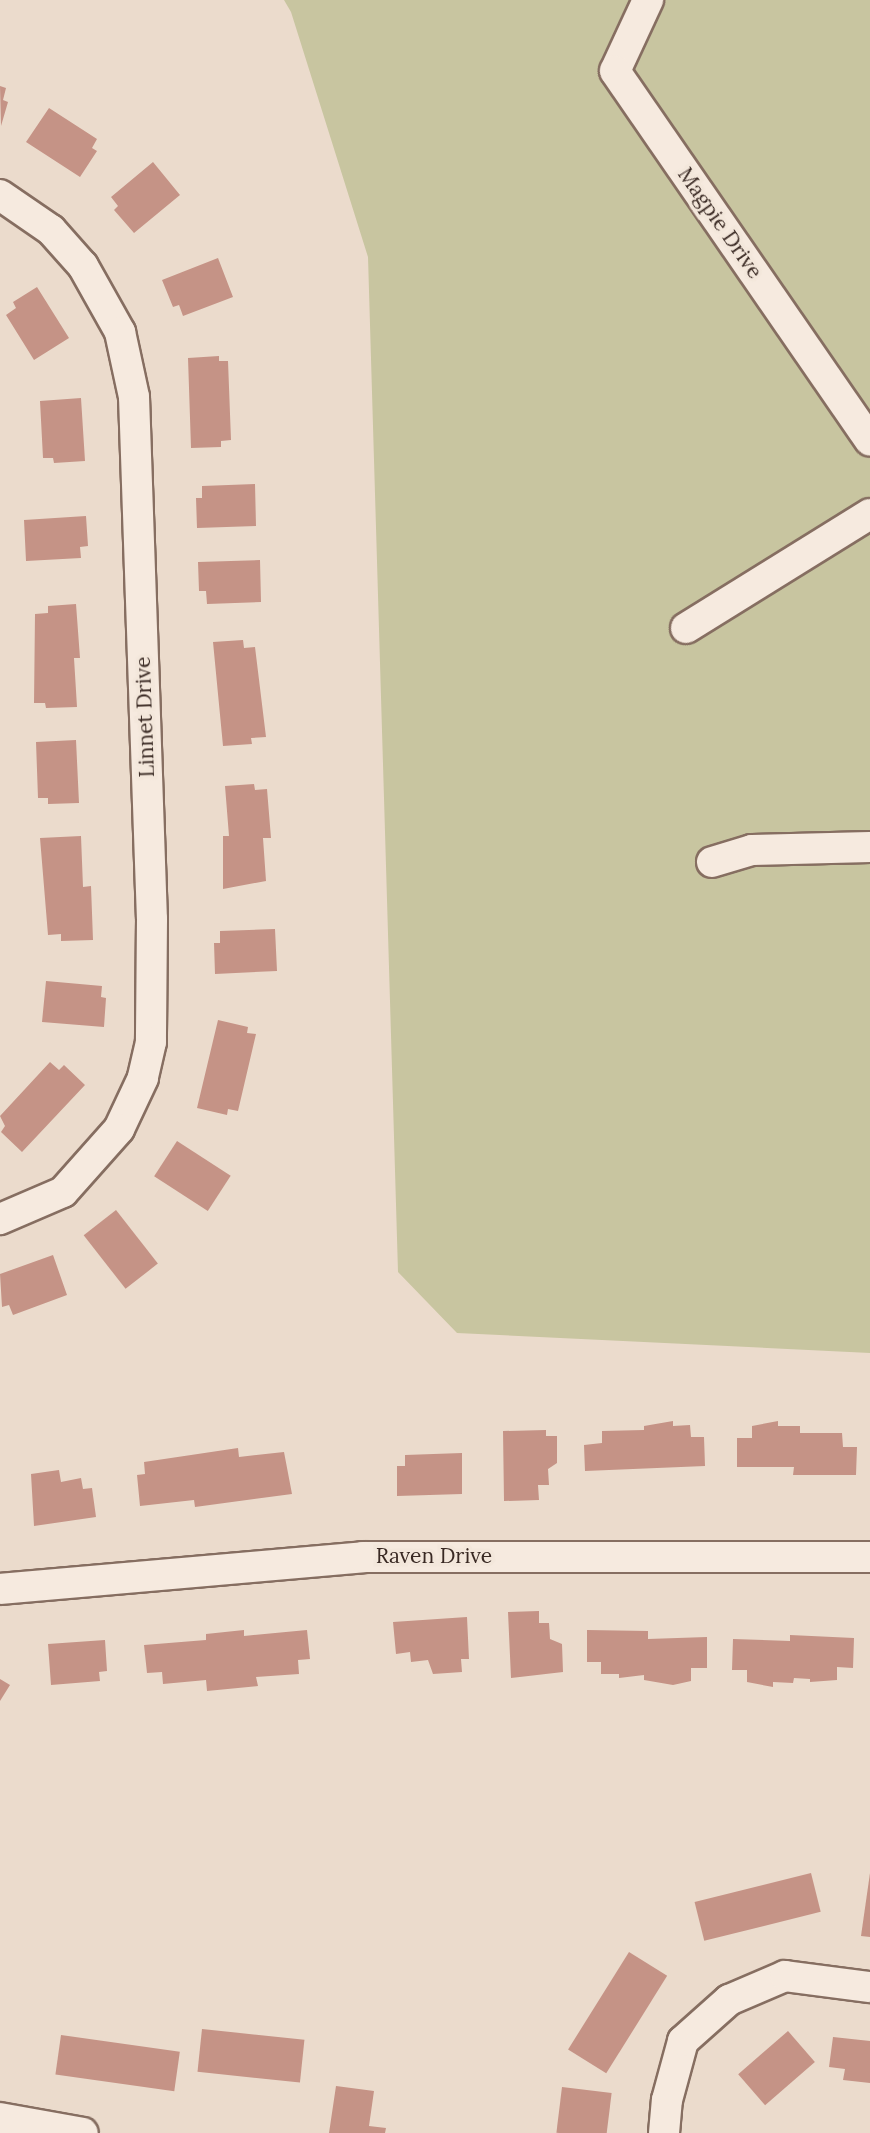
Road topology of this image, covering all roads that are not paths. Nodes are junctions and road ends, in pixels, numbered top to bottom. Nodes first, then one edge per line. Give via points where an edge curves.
1 (648, 0) edge
2 (0, 195) edge
3 (870, 440) edge
4 (870, 514) edge
5 (686, 628) dead end
6 (870, 848) edge
7 (712, 862) dead end
8 (0, 1219) edge
9 (870, 1557) edge
10 (0, 1589) edge
11 (870, 1987) edge
12 (0, 2118) edge
13 (83, 2133) edge
14 (664, 2133) edge

1 - 3 street, Magpie Drive via 615,71
2 - 8 street, Linnet Drive via 51,230 83,266 123,345 134,397 152,919 151,1042 143,1078 119,1129 63,1192
4 - 5 street
6 - 7 street via 752,850
9 - 10 street, Raven Drive via 363,1557
11 - 14 street via 785,1976 729,2000 683,2041 667,2100
12 - 13 street

